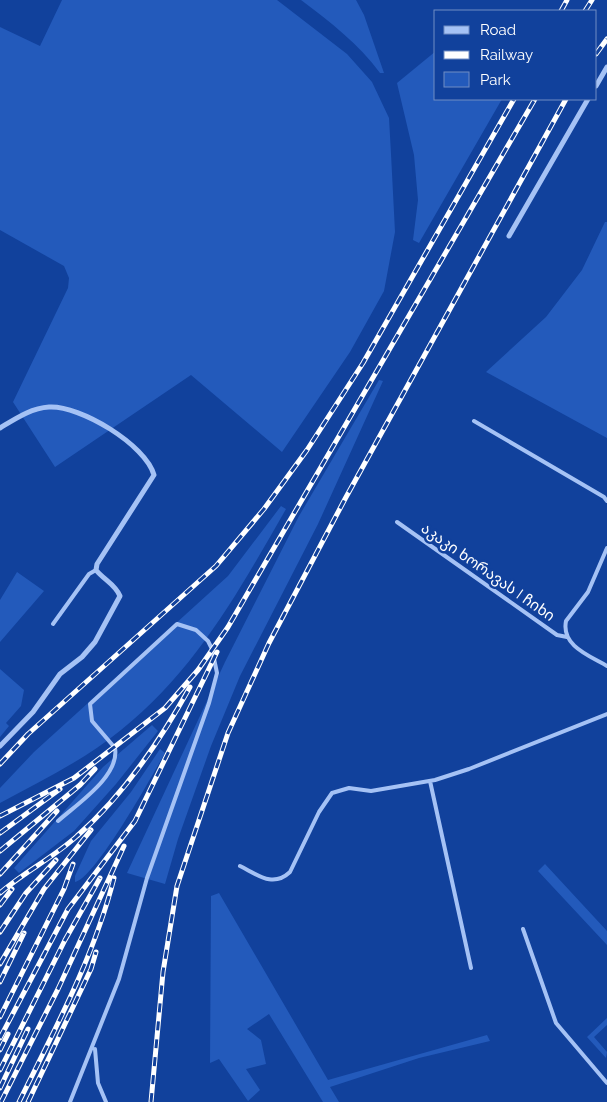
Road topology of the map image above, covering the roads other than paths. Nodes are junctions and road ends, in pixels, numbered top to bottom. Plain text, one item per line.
1 (607, 67) edge
2 (597, 84) edge
3 (587, 100) edge
4 (509, 236) dead end
5 (474, 421) dead end
6 (0, 428) edge
7 (607, 501) edge
8 (397, 522) dead end
9 (607, 548) edge
10 (96, 570) junction
11 (54, 624) dead end
12 (567, 637) junction
13 (607, 666) edge
14 (607, 714) edge
15 (0, 746) edge
16 (430, 781) junction
17 (58, 821) dead end
18 (240, 866) dead end
19 (523, 929) dead end
20 (470, 968) dead end
21 (95, 1044) junction
22 (607, 1083) edge
23 (70, 1102) edge
24 (106, 1102) edge

1 - 2 street
3 - 4 street
5 - 7 lane
6 - 10 street
8 - 12 lane, აკაკი ხორავას I ჩიხი
9 - 12 lane
10 - 11 lane
10 - 15 street
12 - 13 lane, აკაკი ხორავას I ჩიხი
14 - 16 lane
16 - 18 lane
16 - 20 lane
17 - 21 lane
19 - 22 lane
21 - 23 lane
21 - 24 lane

